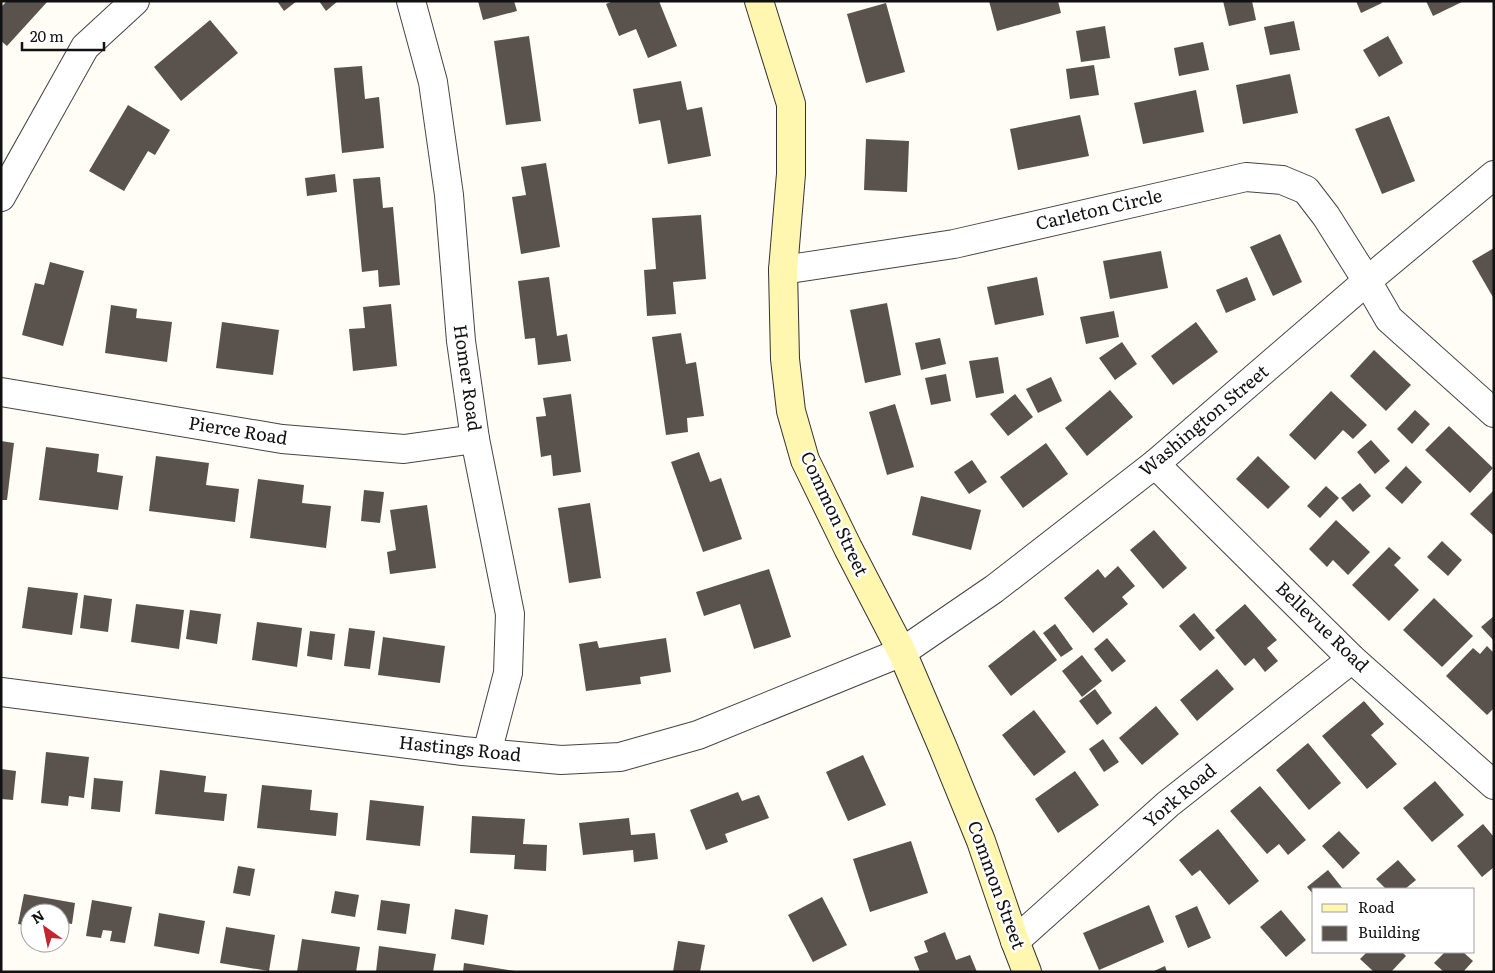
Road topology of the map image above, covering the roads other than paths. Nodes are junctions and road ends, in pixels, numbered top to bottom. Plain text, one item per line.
1 (135, 1) edge
2 (410, 1) edge
3 (759, 1) edge
4 (1494, 175) edge
5 (1, 196) edge
6 (783, 270) junction
7 (1367, 281) junction
8 (1, 392) edge
9 (1494, 412) edge
10 (475, 439) junction
11 (1155, 464) junction
12 (902, 652) junction
13 (1352, 659) junction
14 (1, 692) edge
15 (487, 753) junction
16 (1494, 784) edge
17 (1015, 941) junction
18 (1027, 972) edge

1 - 5 street
2 - 10 street, Homer Road
3 - 6 main road, Common Street
4 - 7 street, Washington Street
6 - 7 street, Carleton Circle
6 - 12 main road, Common Street
7 - 9 street, Carleton Circle
7 - 11 street, Washington Street
8 - 10 street, Pierce Road
10 - 15 street, Homer Road
11 - 12 street, Washington Street
11 - 13 street, Bellevue Road
12 - 15 street, Hastings Road
12 - 17 main road, Common Street
13 - 16 street, Bellevue Road
13 - 17 street, York Road
14 - 15 street, Hastings Road
17 - 18 main road, Common Street

